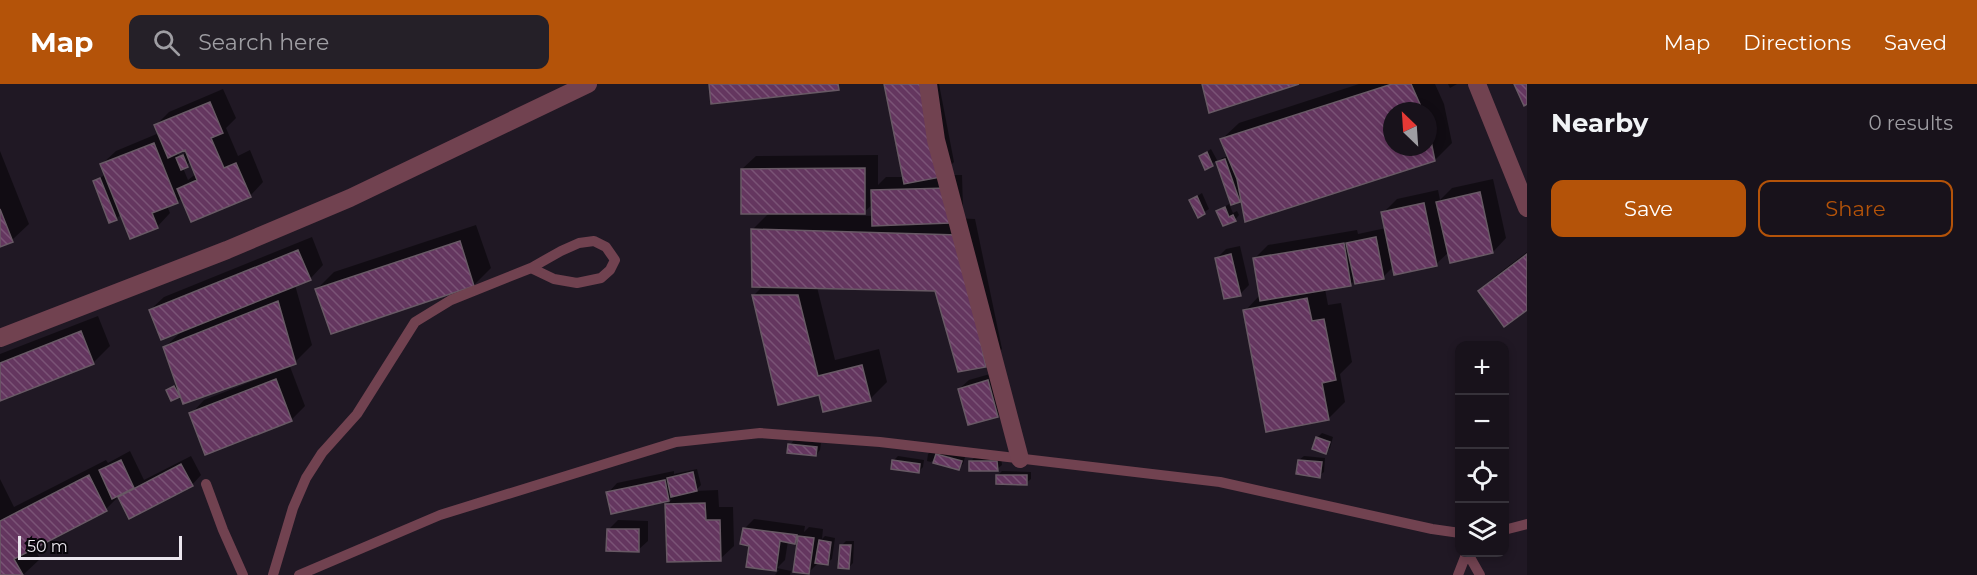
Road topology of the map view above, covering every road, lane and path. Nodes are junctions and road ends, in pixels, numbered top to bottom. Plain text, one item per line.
1 (588, 84) edge
2 (928, 84) edge
3 (1477, 84) edge
4 (1527, 208) edge
5 (531, 268) junction
6 (0, 338) edge
7 (1020, 459) junction
8 (206, 484) dead end
9 (1527, 524) edge
10 (1509, 529) edge
11 (1455, 534) edge
12 (1465, 557) edge
13 (1470, 557) edge
14 (243, 575) edge
15 (273, 575) edge
16 (299, 575) edge
17 (1458, 575) edge
18 (1480, 575) edge

1 - 6 street
2 - 7 street
3 - 4 street
5 - 5 lane
5 - 15 lane
7 - 11 lane
7 - 16 lane
8 - 14 lane
9 - 10 lane
12 - 17 lane
13 - 18 lane

